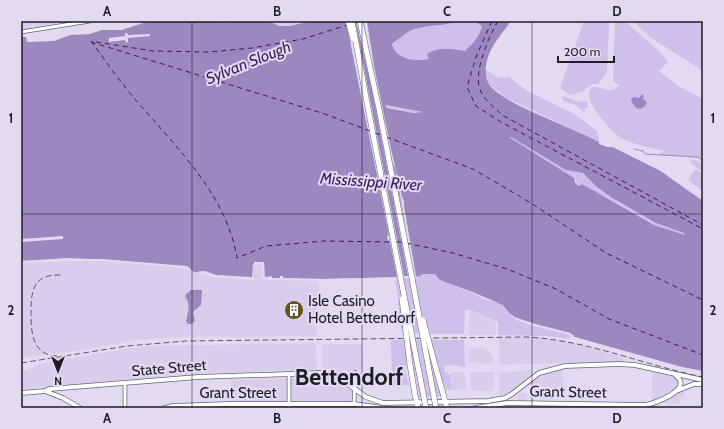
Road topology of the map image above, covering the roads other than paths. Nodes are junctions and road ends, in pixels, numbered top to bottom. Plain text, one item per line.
1 (90, 21) edge
2 (348, 21) edge
3 (352, 21) edge
4 (360, 21) edge
5 (363, 21) edge
6 (21, 32) edge
7 (366, 47) junction
8 (360, 67) junction
9 (412, 278) junction
10 (401, 280) junction
11 (355, 372) dead end
12 (288, 374) junction
13 (674, 374) junction
14 (703, 380) edge
15 (125, 383) junction
16 (703, 384) edge
17 (64, 388) junction
18 (355, 389) junction
19 (45, 391) junction
20 (676, 391) junction
21 (21, 393) edge
22 (62, 398) junction
23 (354, 404) junction
24 (417, 405) edge
25 (446, 405) edge
26 (288, 406) edge
27 (80, 408) edge
28 (125, 408) edge
29 (165, 408) edge
30 (383, 408) edge
31 (426, 408) edge
32 (436, 408) edge
33 (475, 408) edge

1 - 6 street
2 - 8 highway
3 - 8 highway
4 - 7 highway
5 - 7 highway
7 - 9 highway
8 - 10 highway
9 - 25 highway, bridge
9 - 32 highway, bridge
10 - 24 highway, bridge
10 - 31 highway, bridge
11 - 18 street
12 - 15 main road, State Street
12 - 18 main road, State Street
12 - 26 street
13 - 14 main road
13 - 20 main road
13 - 25 main road
15 - 17 main road, State Street
15 - 28 street
16 - 20 main road, Grant Street
17 - 19 main road, State Street
17 - 22 main road
18 - 23 street
18 - 24 main road, State Street
19 - 21 main road, State Street
19 - 22 main road
20 - 33 main road, Grant Street
22 - 27 main road
23 - 26 main road, Grant Street
23 - 30 main road, Grant Street
24 - 25 main road
26 - 29 main road, Grant Street

